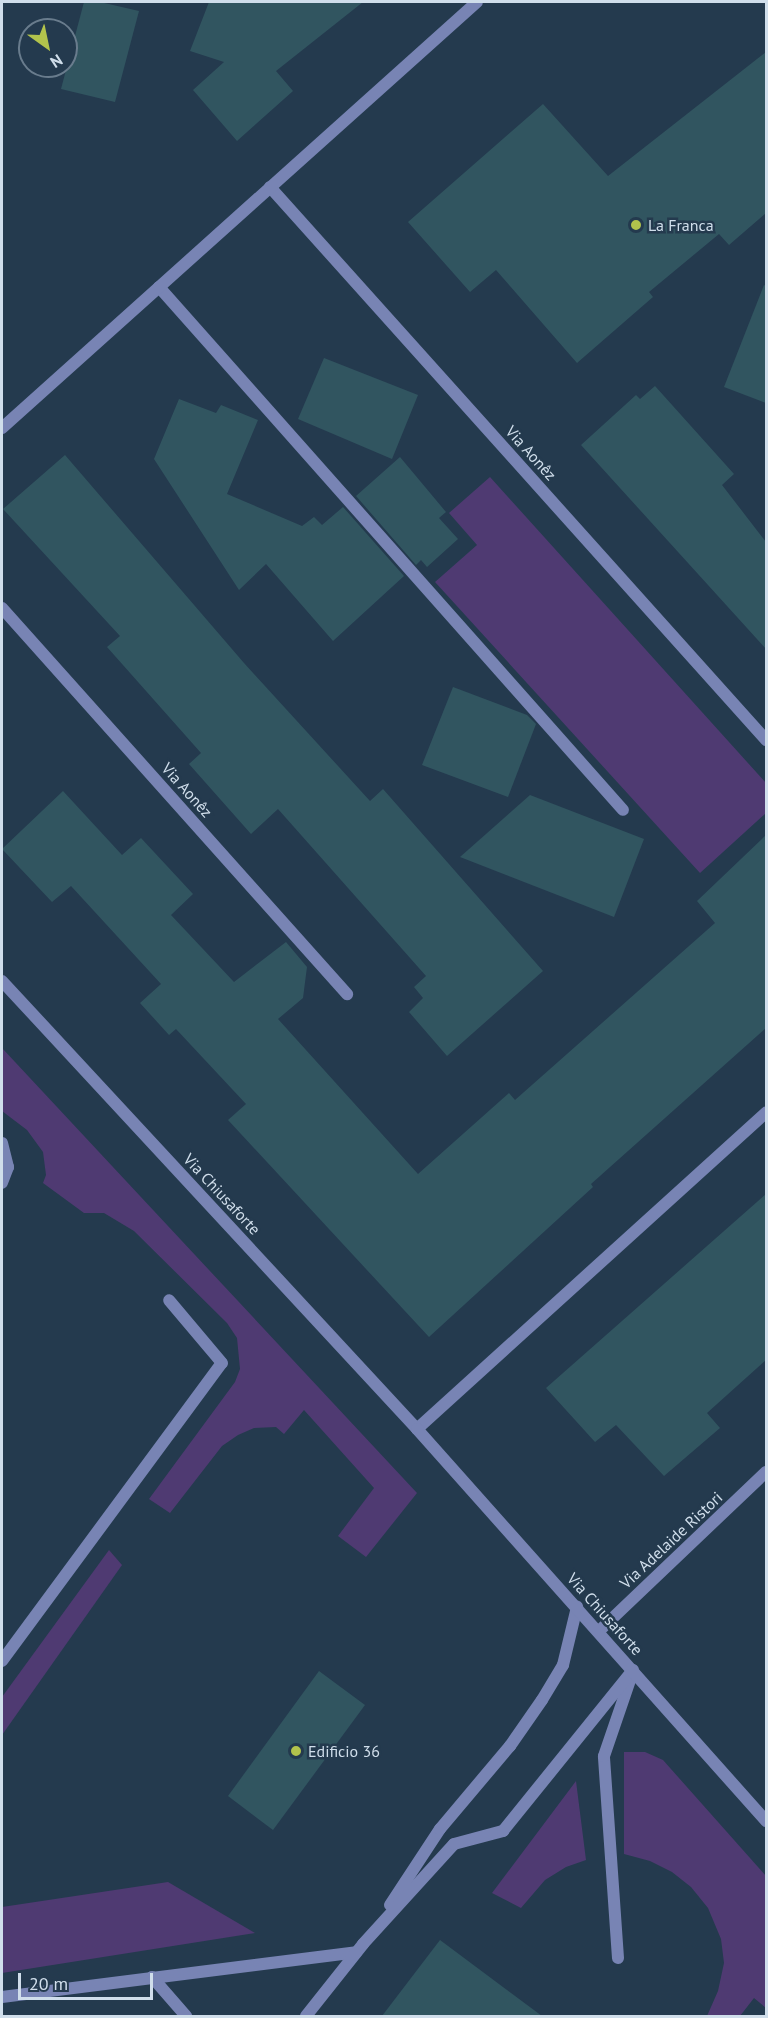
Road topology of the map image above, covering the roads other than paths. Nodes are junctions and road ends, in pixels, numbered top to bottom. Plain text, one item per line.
1 (477, 2) edge
2 (270, 187) junction
3 (159, 287) junction
4 (2, 428) edge
5 (2, 608) edge
6 (766, 740) edge
7 (623, 810) dead end
8 (2, 981) edge
9 (347, 994) dead end
10 (766, 1112) edge
11 (2, 1143) edge
12 (2, 1183) edge
13 (169, 1300) dead end
14 (417, 1429) junction
15 (766, 1473) edge
16 (577, 1607) junction
17 (599, 1631) junction
18 (2, 1661) edge
19 (633, 1670) junction
20 (766, 1821) edge
21 (370, 1935) junction
22 (356, 1952) junction
23 (618, 1958) dead end
24 (152, 1977) junction
25 (2, 1998) edge
26 (186, 2016) edge
27 (306, 2016) edge

1 - 2 street
2 - 3 street
2 - 6 street, Via Aonêz
3 - 4 street
3 - 7 street
5 - 9 street, Via Aonêz
8 - 14 street, Via Chiusaforte
10 - 14 street
11 - 12 street
13 - 18 street
14 - 16 street, Via Chiusaforte
15 - 17 street, Via Adelaide Ristori
16 - 17 street, Via Chiusaforte
16 - 21 street
17 - 19 street, Via Chiusaforte
19 - 20 street, Via Chiusaforte
19 - 21 street
19 - 23 street
21 - 22 street
22 - 24 street
22 - 27 street
24 - 25 street
24 - 26 street

